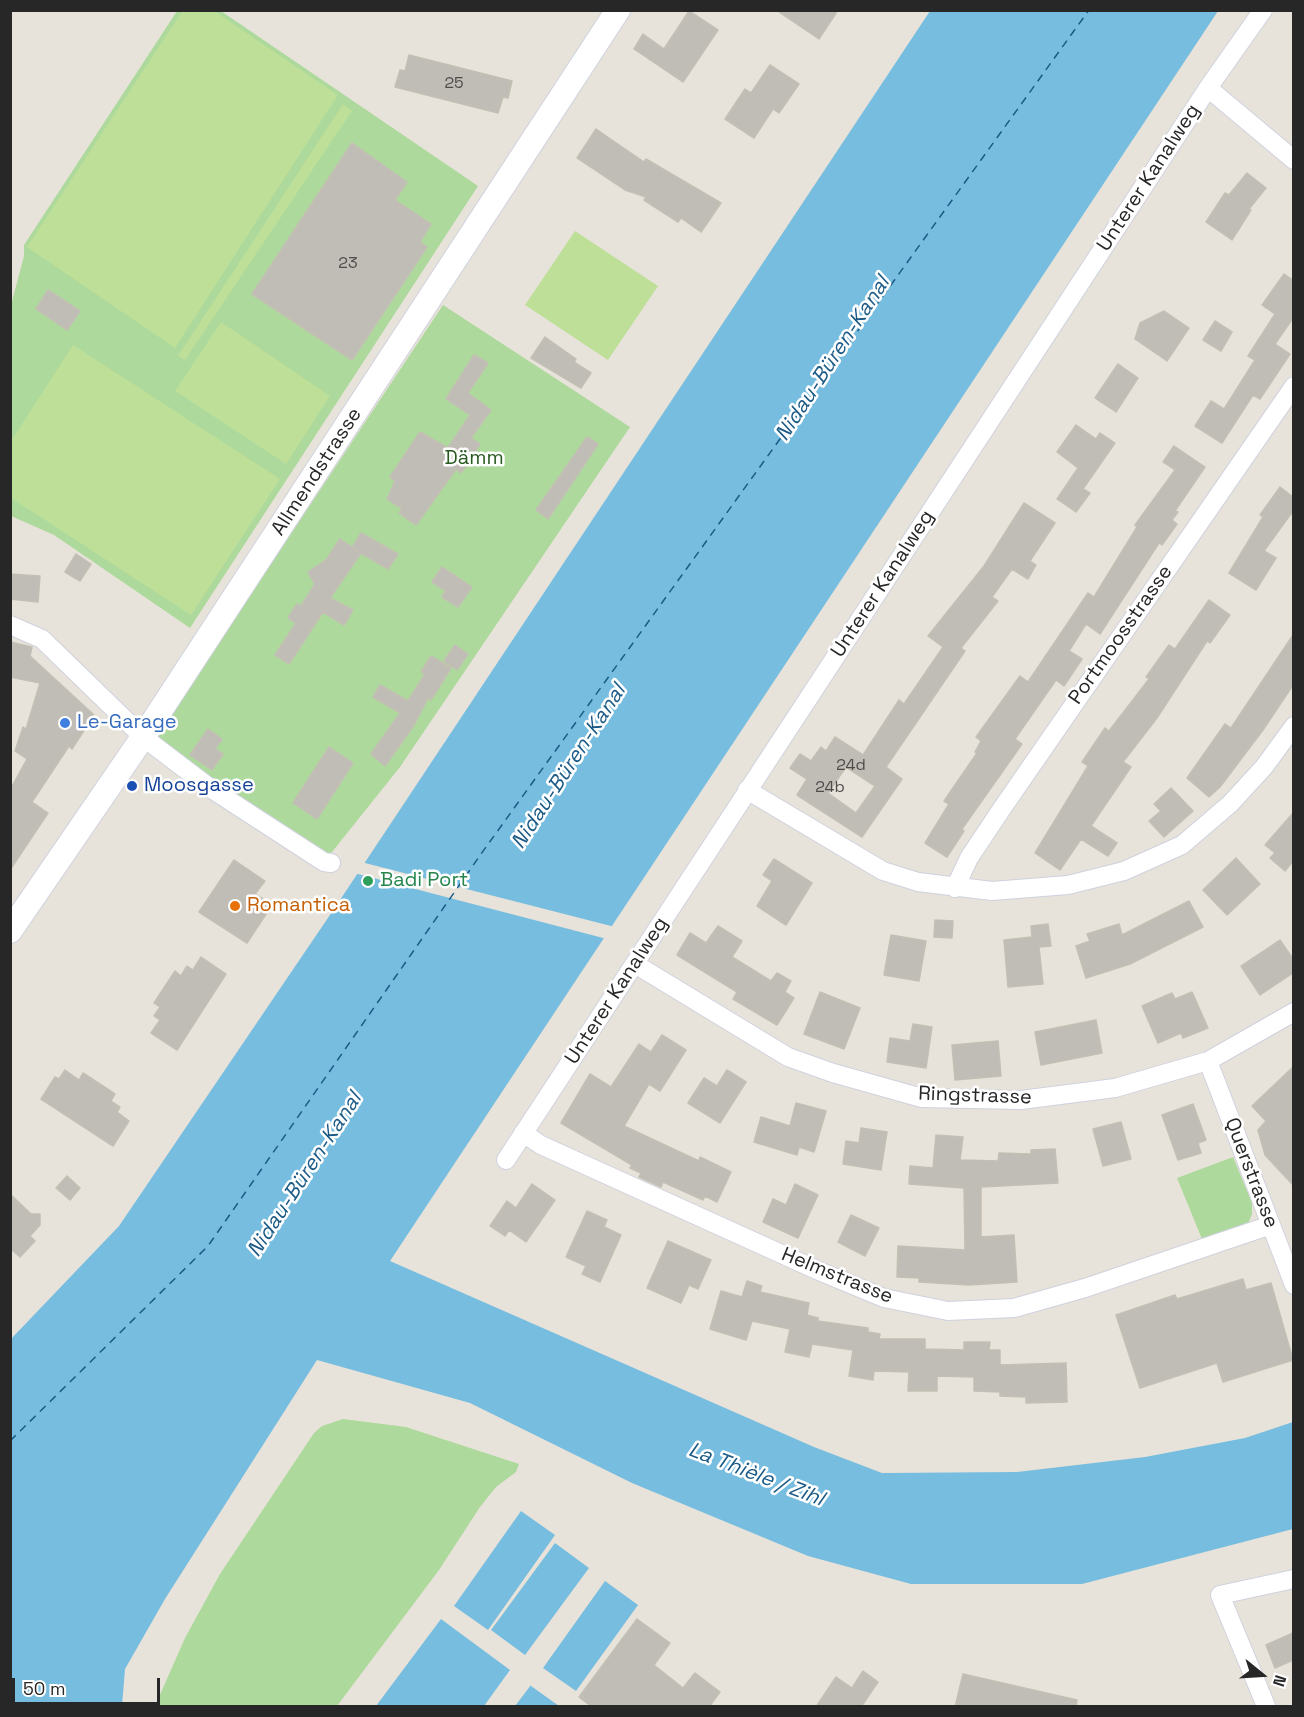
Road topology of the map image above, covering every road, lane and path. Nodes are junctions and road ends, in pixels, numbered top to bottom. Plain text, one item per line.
1 (618, 10) edge
2 (1263, 10) edge
3 (1209, 88) junction
4 (1293, 160) edge
5 (1293, 386) edge
6 (10, 625) edge
7 (1293, 726) edge
8 (143, 737) junction
9 (747, 790) junction
10 (331, 863) dead end
11 (955, 888) junction
12 (10, 931) edge
13 (635, 964) junction
14 (1293, 1012) edge
15 (1208, 1061) junction
16 (523, 1133) junction
17 (506, 1160) dead end
18 (1271, 1225) junction
19 (1293, 1285) edge
20 (1293, 1579) edge
21 (1266, 1707) edge

1 - 8 main road, Allmendstrasse
2 - 3 street, Unterer Kanalweg
3 - 4 street
3 - 9 street, Unterer Kanalweg
5 - 11 street, Portmoosstrasse
6 - 8 street
7 - 11 street
8 - 10 street
8 - 12 main road, Allmendstrasse
9 - 11 street
9 - 13 street, Unterer Kanalweg
13 - 15 street, Ringstrasse
13 - 16 street, Unterer Kanalweg
14 - 15 street, Ringstrasse
15 - 18 street, Querstrasse
16 - 17 street, Unterer Kanalweg
16 - 18 street, Helmstrasse
18 - 19 street, Querstrasse
20 - 21 street

